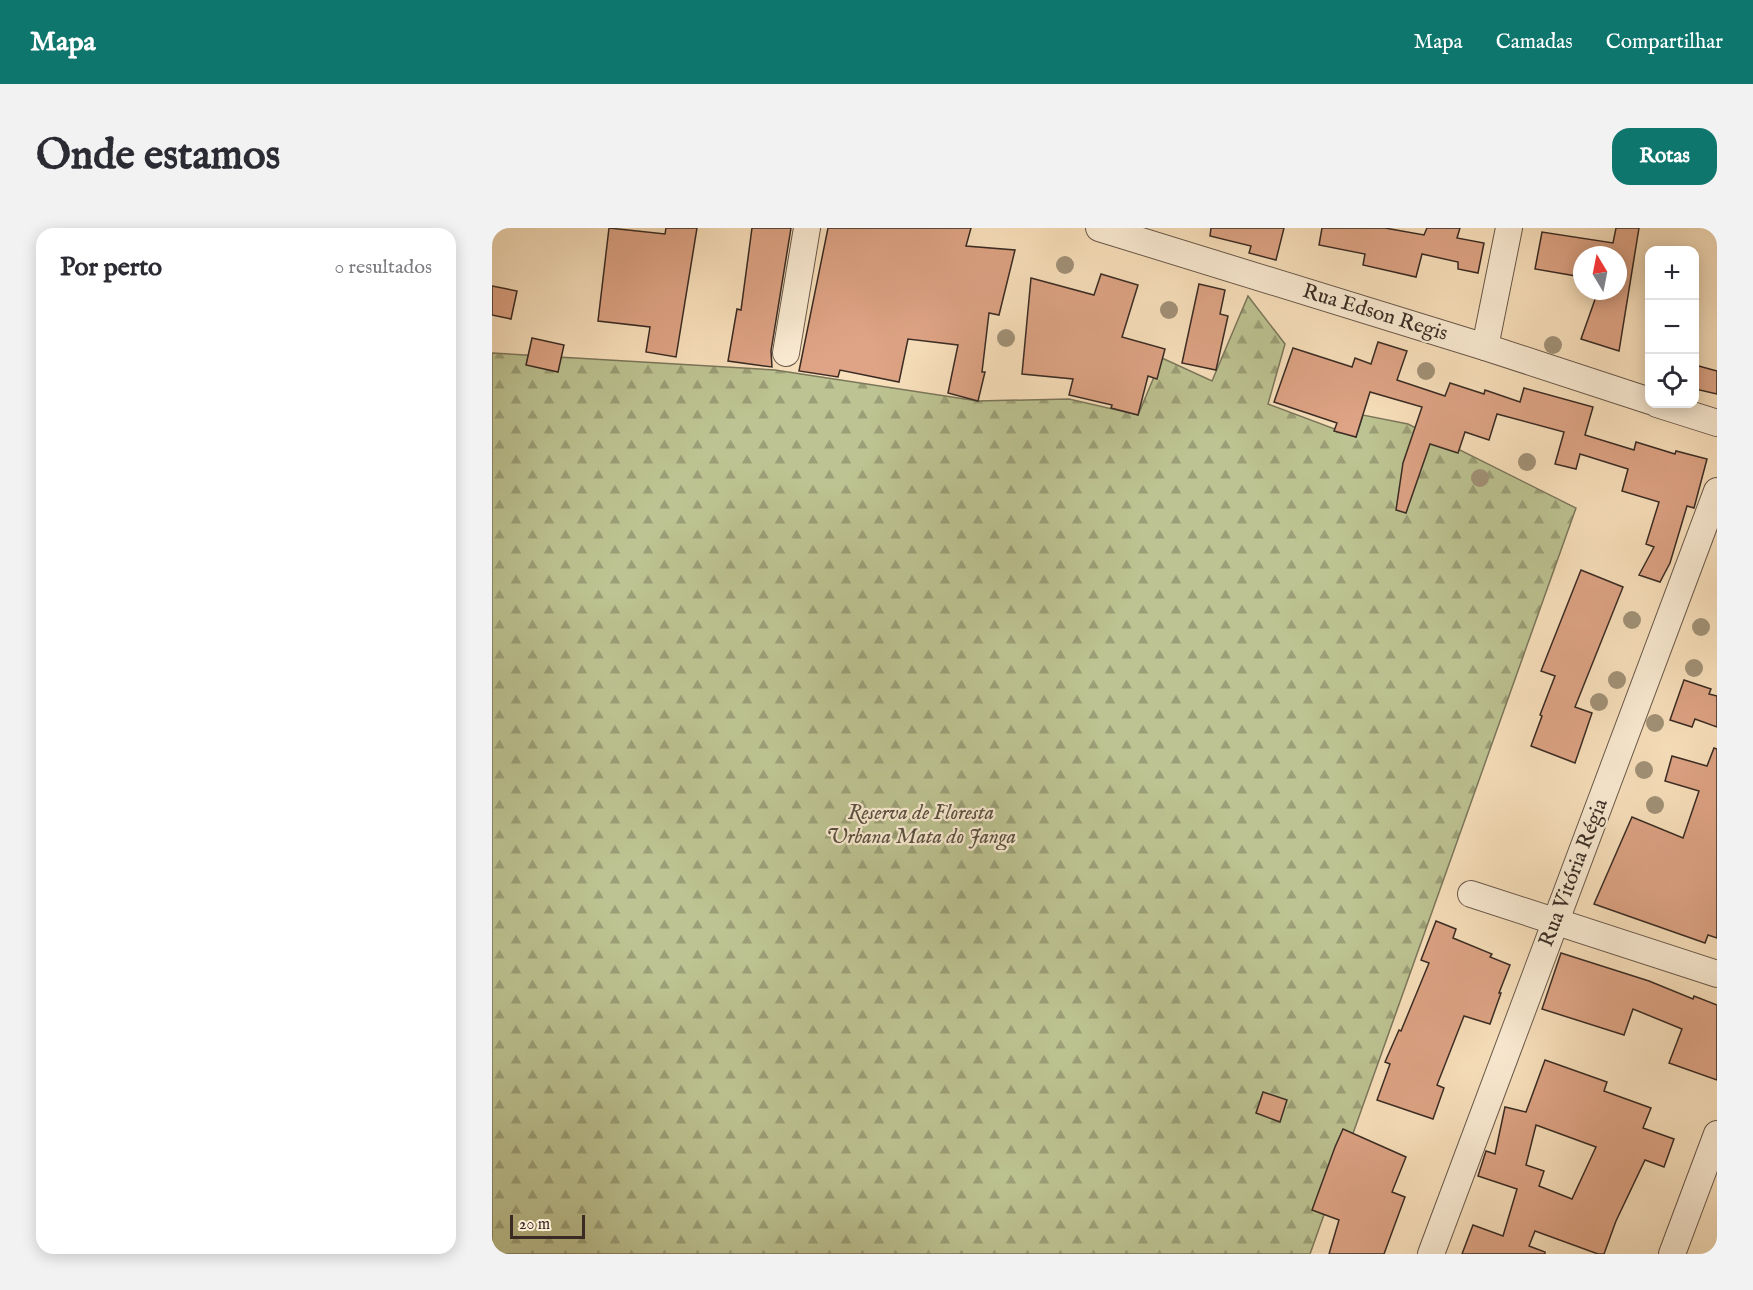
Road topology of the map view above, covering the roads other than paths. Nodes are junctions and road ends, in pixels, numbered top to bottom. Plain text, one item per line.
1 (807, 228) edge
2 (1099, 228) edge
3 (1509, 228) edge
4 (1485, 347) junction
5 (786, 354) dead end
6 (1645, 399) edge
7 (1670, 408) edge
8 (1717, 423) edge
9 (1717, 491) edge
10 (1471, 894) dead end
11 (1556, 923) junction
12 (1717, 974) edge
13 (1717, 1134) edge
14 (1431, 1254) edge
15 (1672, 1254) edge

1 - 5 street
2 - 4 street, Rua Edson Regis
3 - 4 street
4 - 6 street, Rua Edson Regis
7 - 8 street
9 - 11 street, Rua Vitória Régia
10 - 11 street
11 - 12 street
11 - 14 street, Rua Vitória Régia
13 - 15 street

